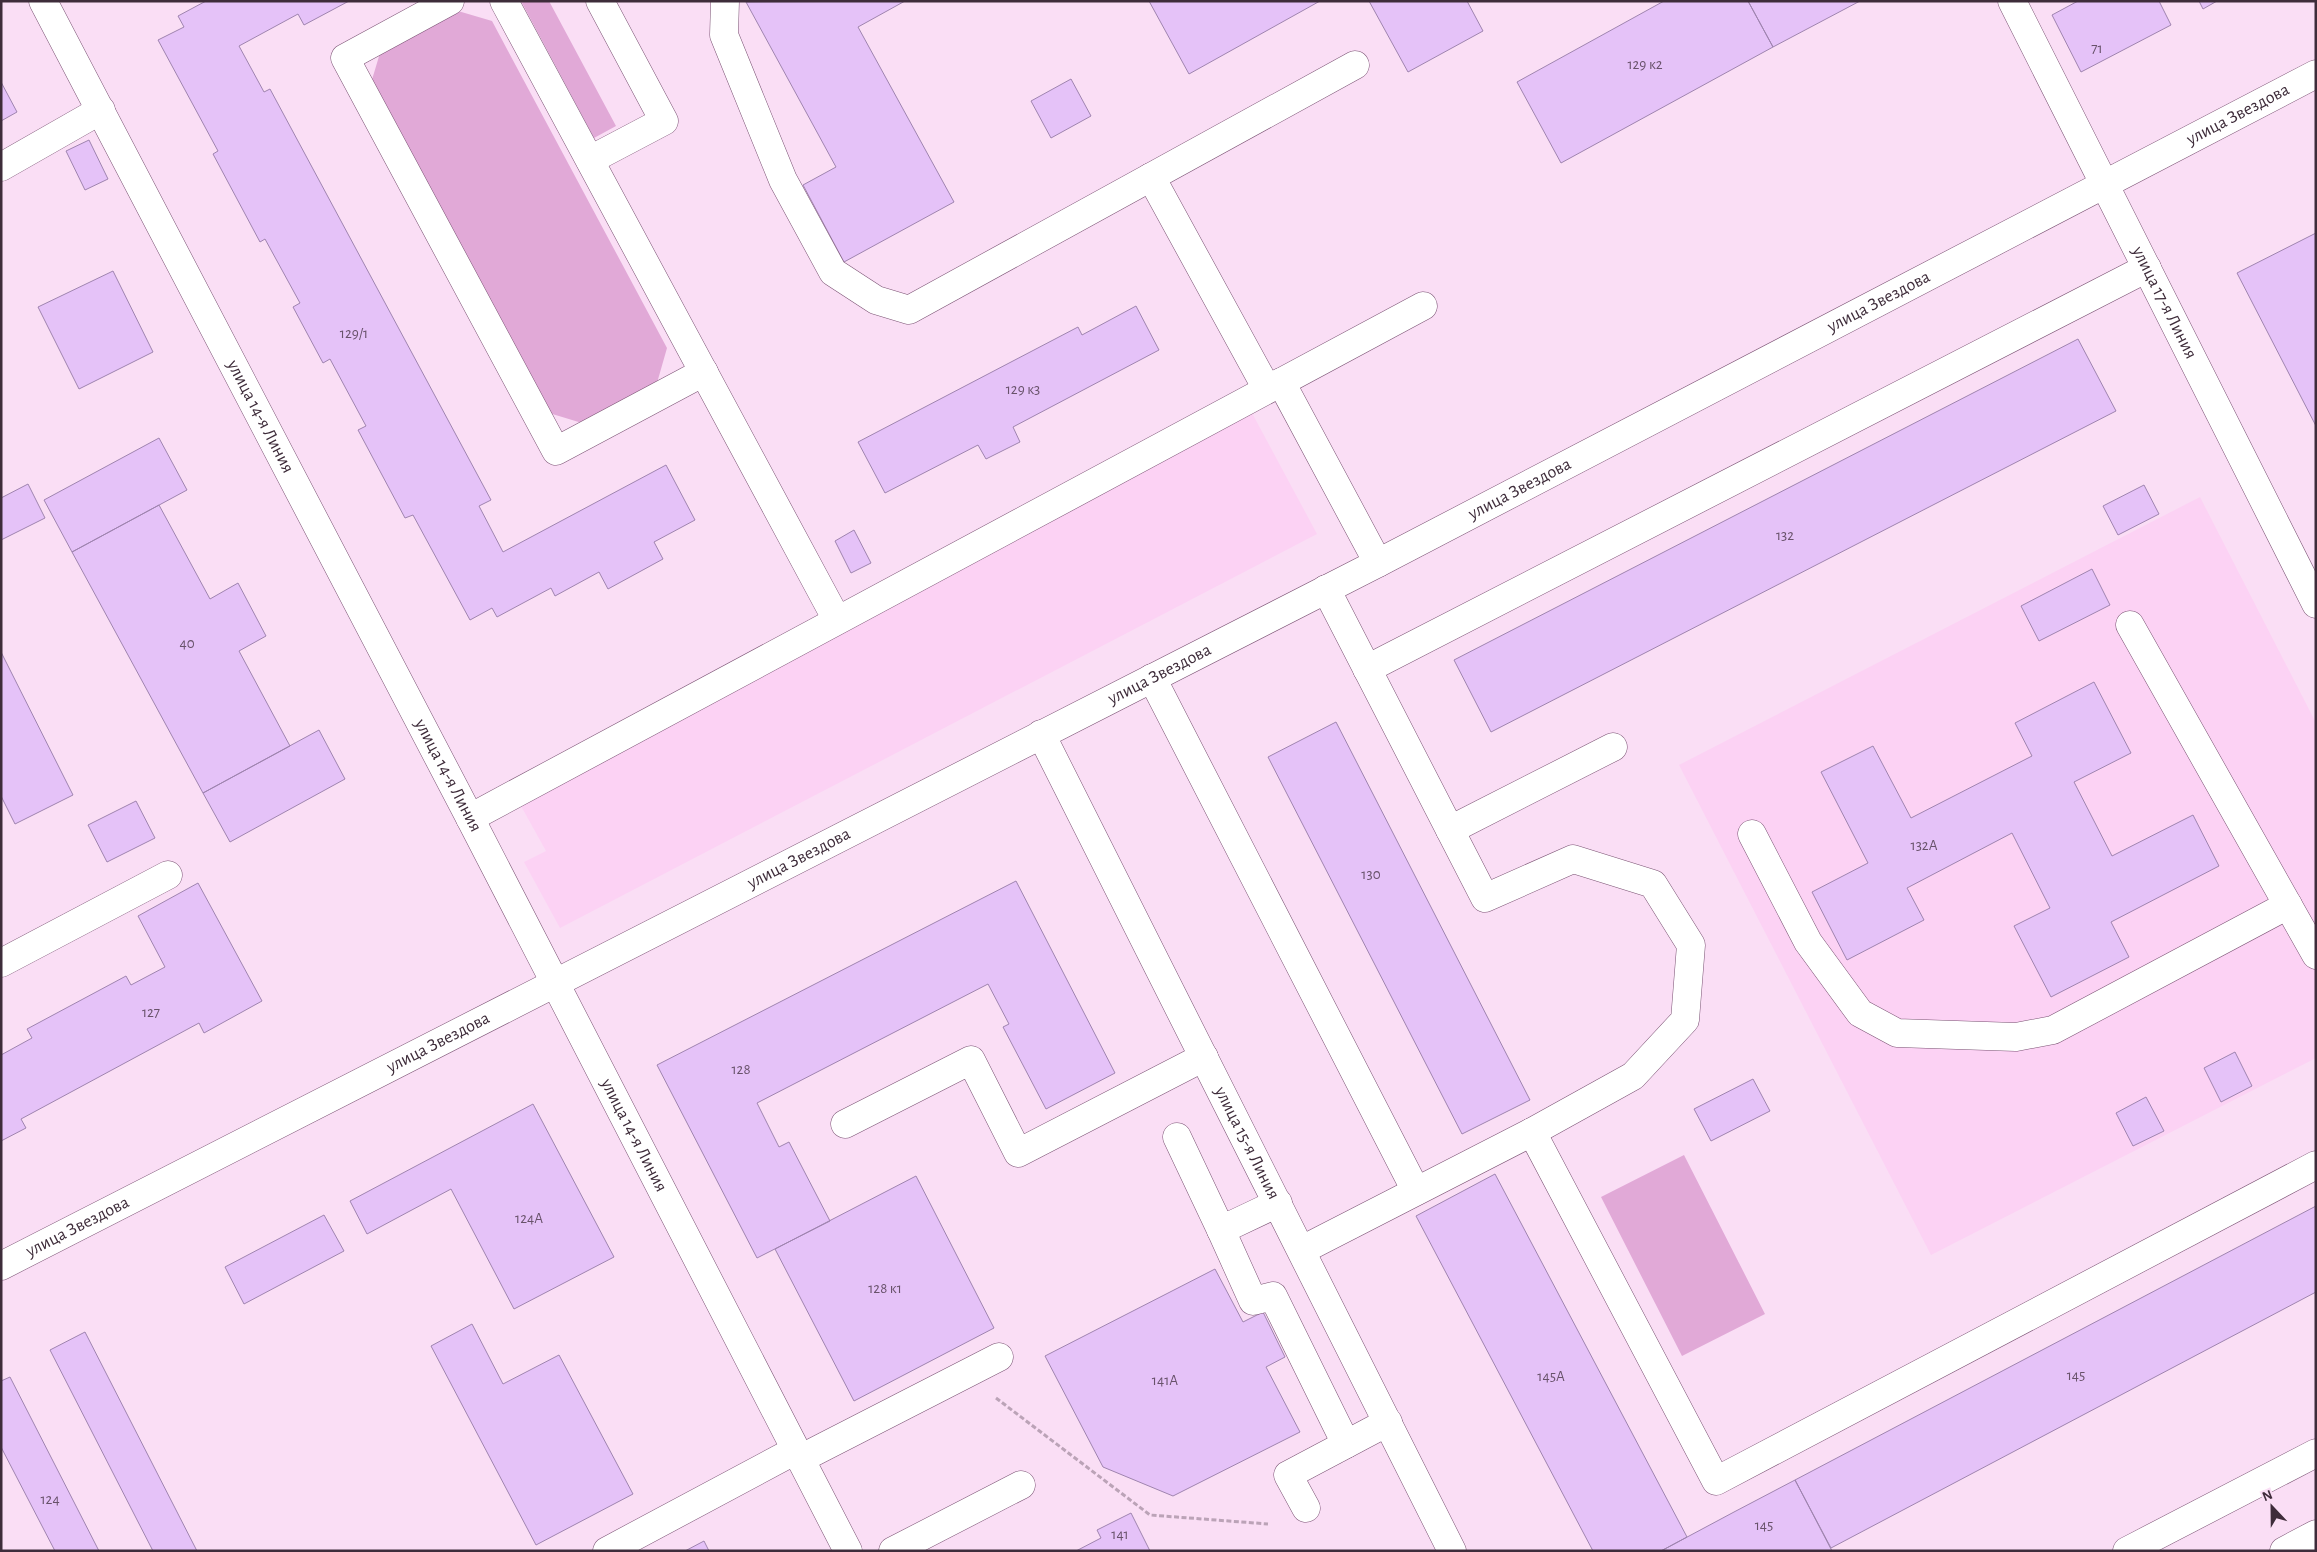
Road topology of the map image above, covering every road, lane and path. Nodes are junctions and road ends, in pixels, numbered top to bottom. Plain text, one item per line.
1 (43, 1) edge
2 (450, 1) edge
3 (504, 1) edge
4 (600, 1) edge
5 (724, 1) edge
6 (2012, 1) edge
7 (1355, 65) dead end
8 (2316, 74) edge
9 (101, 110) junction
10 (590, 160) junction
11 (1, 167) edge
12 (1151, 177) junction
13 (2105, 185) junction
14 (2146, 268) junction
15 (1423, 306) dead end
16 (704, 372) junction
17 (1274, 385) junction
18 (1378, 563) junction
19 (1326, 589) junction
20 (2316, 604) edge
21 (837, 620) junction
22 (2130, 625) dead end
23 (1367, 669) junction
24 (1152, 678) junction
25 (1041, 734) junction
26 (1613, 747) dead end
27 (470, 818) junction
28 (1450, 830) junction
29 (1752, 834) dead end
30 (168, 875) dead end
31 (2288, 905) junction
32 (2316, 955) edge
33 (1, 963) edge
34 (554, 982) junction
35 (1204, 1057) junction
36 (845, 1124) dead end
37 (1532, 1132) junction
38 (1177, 1137) dead end
39 (2316, 1165) edge
40 (1416, 1191) junction
41 (1278, 1203) junction
42 (1221, 1230) junction
43 (1302, 1250) junction
44 (1, 1266) edge
45 (999, 1358) dead end
46 (965, 1376) junction
47 (1388, 1422) junction
48 (1346, 1444) junction
49 (2316, 1453) edge
50 (798, 1455) junction
51 (1021, 1485) dead end
52 (1306, 1508) dead end
53 (1268, 1524) dead end
54 (2316, 1534) edge
55 (607, 1551) edge
56 (848, 1551) edge
57 (893, 1551) edge
58 (1452, 1551) edge
59 (2127, 1551) edge
60 (2284, 1551) edge

1 - 9 street, улица 14-я Линия
2 - 16 street
3 - 10 street
4 - 10 street
5 - 12 street
6 - 13 street, улица 17-я Линия
7 - 12 street
8 - 13 street, улица Звездова
9 - 11 street
9 - 27 street, улица 14-я Линия
10 - 16 street
12 - 17 street
13 - 14 street, улица 17-я Линия
13 - 18 street, улица Звездова
14 - 20 street, улица 17-я Линия
14 - 23 street
15 - 17 street
16 - 21 street
17 - 18 street
17 - 21 street
18 - 19 street, улица Звездова
19 - 23 street
19 - 24 street, улица Звездова
21 - 27 street
22 - 31 street
23 - 28 street
24 - 25 street, улица Звездова
24 - 40 street
25 - 34 street, улица Звездова
25 - 35 street, улица 15-я Линия
26 - 28 street
27 - 34 street, улица 14-я Линия
28 - 37 street
29 - 31 street
30 - 33 street
31 - 32 street
34 - 44 street, улица Звездова
34 - 50 street, улица 14-я Линия
35 - 36 street
35 - 41 street, улица 15-я Линия
37 - 39 street
37 - 40 street
38 - 42 street
40 - 43 street
41 - 42 street
41 - 43 street, улица 15-я Линия
42 - 48 street
43 - 47 street, улица 15-я Линия
45 - 46 street
46 - 50 street
46 - 53 path
47 - 48 street
47 - 58 street, улица 15-я Линия
48 - 52 street
49 - 59 street
50 - 55 street
50 - 56 street, улица 14-я Линия
51 - 57 street
54 - 60 street

